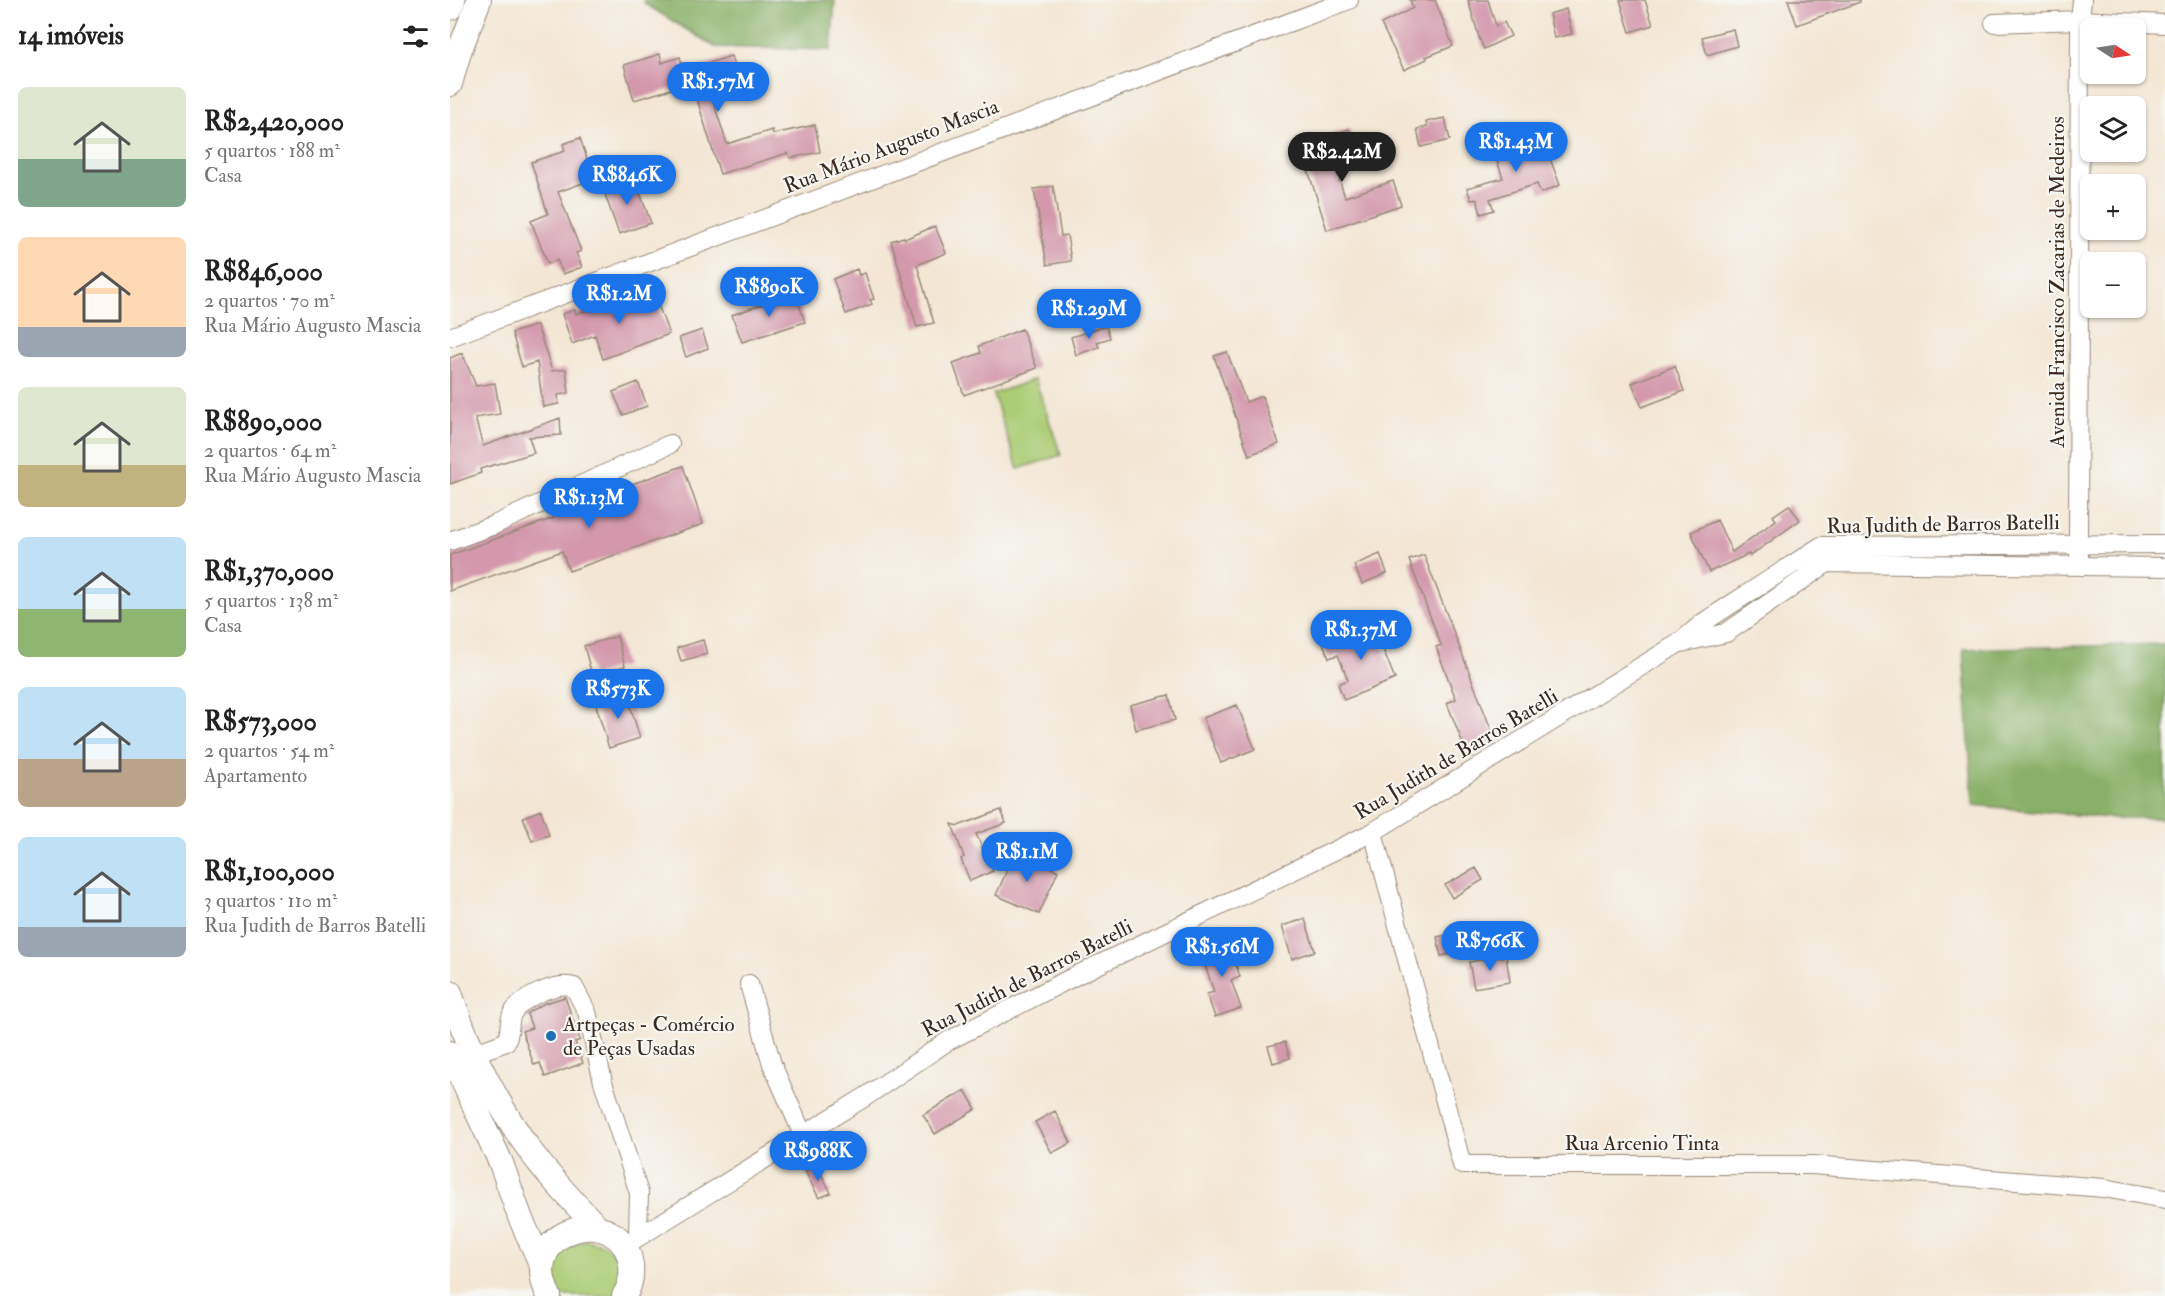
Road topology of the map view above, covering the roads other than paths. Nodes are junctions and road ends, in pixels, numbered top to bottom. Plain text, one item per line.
1 (453, 0) edge
2 (479, 0) edge
3 (1349, 0) edge
4 (2082, 0) edge
5 (450, 8) edge
6 (2080, 18) edge
7 (2080, 20) joint
8 (1994, 23) dead end
9 (2146, 23) edge
10 (2165, 24) edge
11 (450, 84) edge
12 (450, 337) edge
13 (670, 444) dead end
14 (450, 541) edge
15 (2078, 544) junction
16 (2165, 544) edge
17 (2080, 565) junction
18 (2165, 567) edge
19 (1679, 643) junction
20 (1373, 832) junction
21 (749, 984) dead end
22 (450, 993) edge
23 (450, 1053) edge
24 (475, 1053) junction
25 (802, 1136) junction
26 (2165, 1199) edge
27 (598, 1228) junction
28 (631, 1241) junction
29 (542, 1266) junction
30 (632, 1273) junction
31 (548, 1296) edge
32 (624, 1296) edge
33 (646, 1296) edge

1 - 5 main road
2 - 11 main road
3 - 12 street, Rua Mário Augusto Mascia
4 - 6 street, Avenida Francisco Zacarias de Medeiros
7 - 8 street
7 - 15 street, Avenida Francisco Zacarias de Medeiros
9 - 10 street
13 - 14 street
15 - 16 street, Rua Judith de Barros Batelli
15 - 17 street, Avenida Francisco Zacarias de Medeiros
15 - 19 street, Rua Judith de Barros Batelli
17 - 18 street, Rua Judith de Barros Batelli
17 - 19 street, Rua Judith de Barros Batelli
19 - 20 street, Rua Judith de Barros Batelli
20 - 25 street, Rua Judith de Barros Batelli
20 - 26 street, Rua Arcenio Tinta
21 - 25 street
22 - 24 main road
23 - 29 main road
24 - 27 main road
24 - 28 street
25 - 28 street, Rua Judith de Barros Batelli
27 - 28 main road
27 - 29 main road
28 - 30 main road
29 - 31 main road
30 - 32 main road
30 - 33 main road

